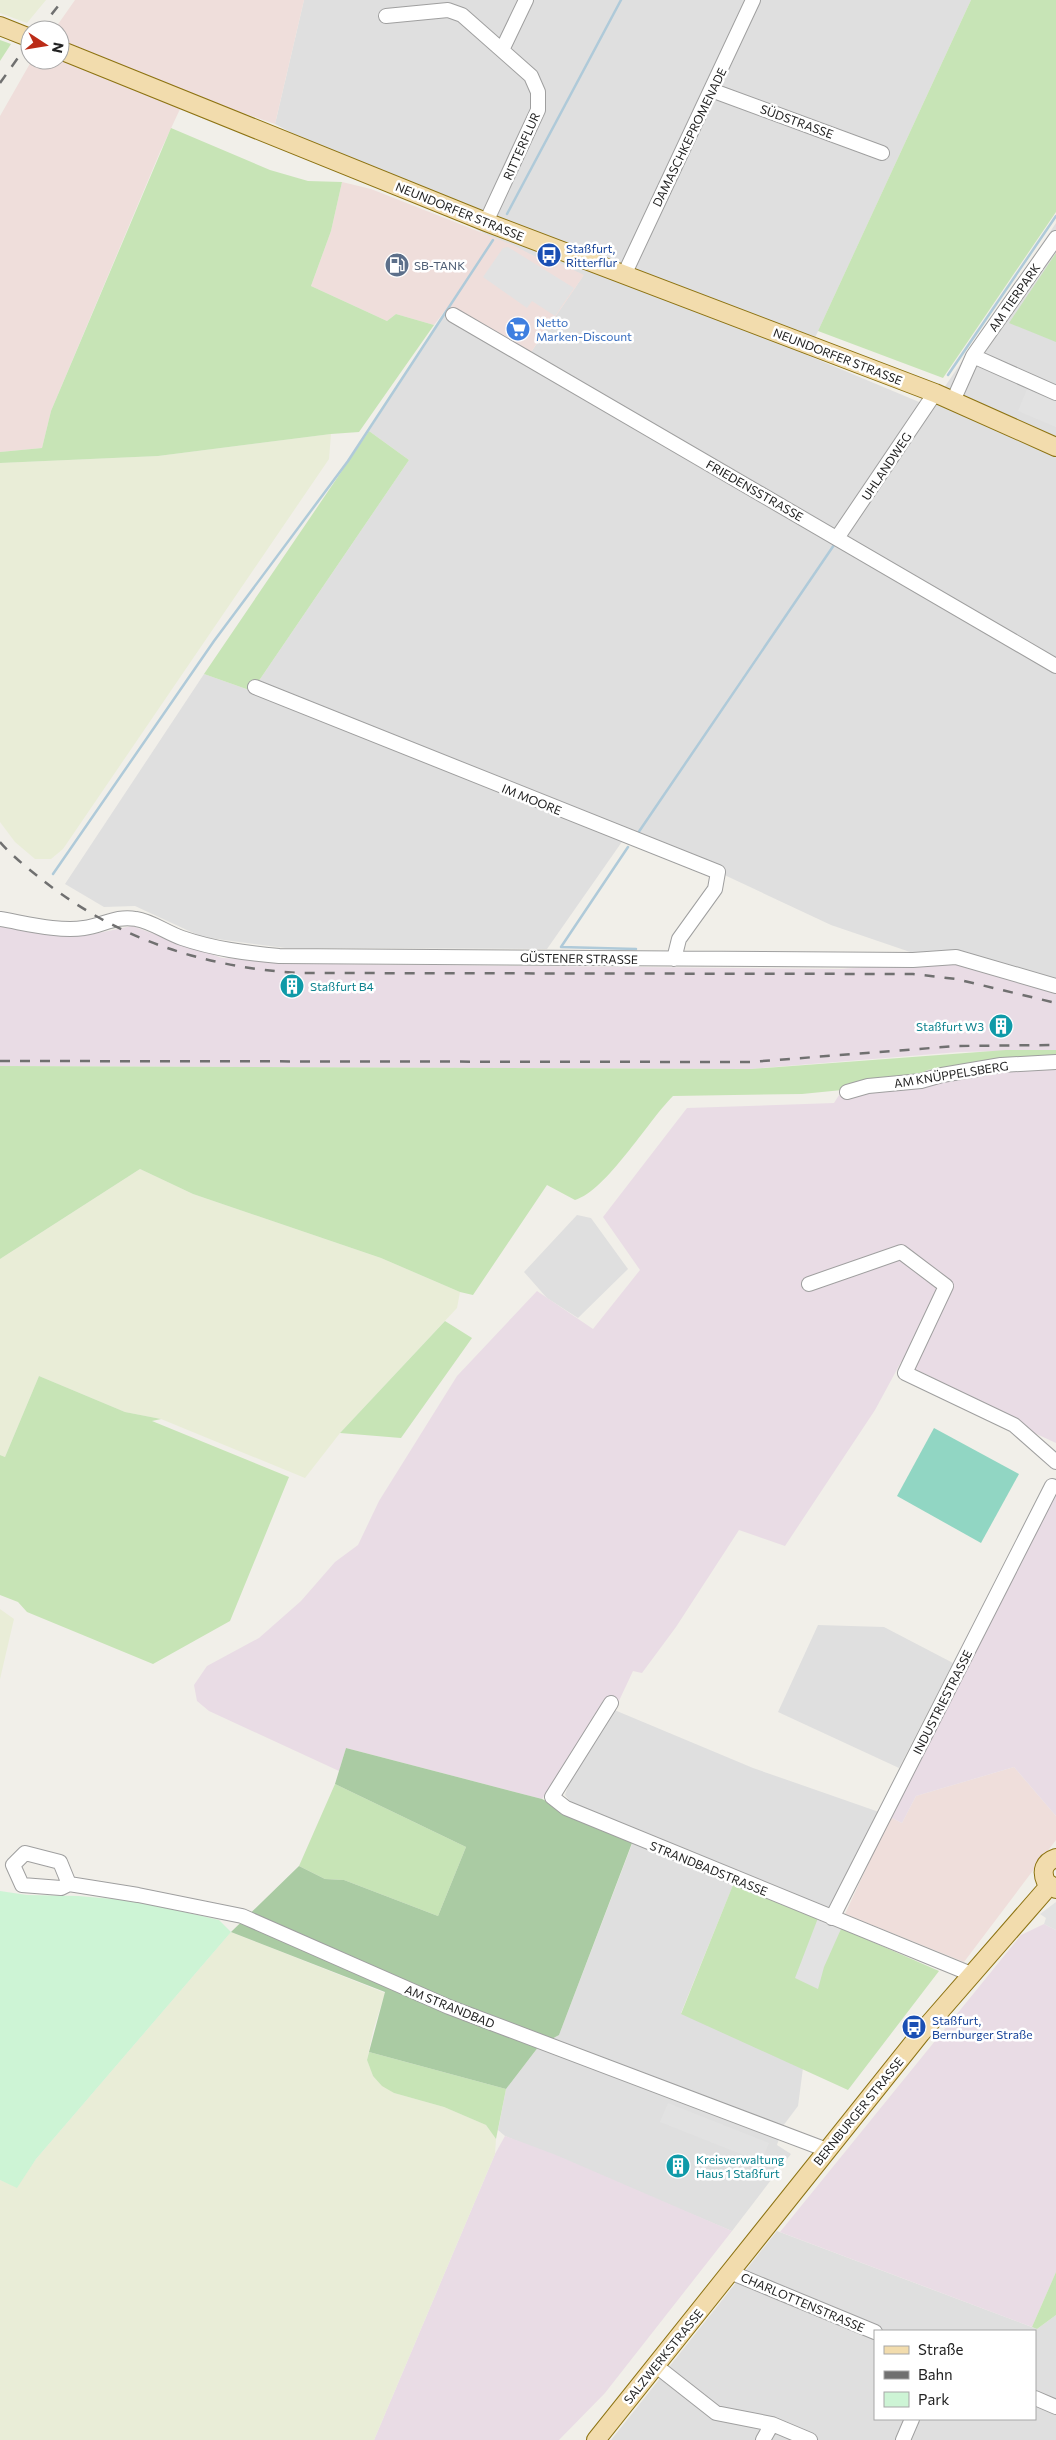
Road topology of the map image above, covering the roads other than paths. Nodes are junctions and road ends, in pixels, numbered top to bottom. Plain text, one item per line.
1 (526, 0) edge
2 (754, 0) edge
3 (386, 16) dead end
4 (0, 26) edge
5 (20, 34) edge
6 (502, 50) junction
7 (70, 54) edge
8 (712, 90) junction
9 (882, 153) dead end
10 (486, 222) junction
11 (1056, 238) edge
12 (624, 275) junction
13 (453, 315) dead end
14 (973, 356) junction
15 (935, 393) junction
16 (1056, 393) edge
17 (953, 401) junction
18 (1056, 447) edge
19 (837, 538) junction
20 (1056, 666) edge
21 (255, 687) dead end
22 (0, 919) edge
23 (674, 959) junction
24 (1056, 986) edge
25 (1056, 1062) edge
26 (848, 1092) dead end
27 (809, 1284) dead end
28 (1056, 1462) edge
29 (1055, 1484) edge
30 (611, 1703) dead end
31 (1056, 1858) edge
32 (69, 1884) dead end
33 (1053, 1888) edge
34 (832, 1918) junction
35 (971, 1974) junction
36 (827, 2150) junction
37 (730, 2272) junction
38 (874, 2332) edge
39 (655, 2365) junction
40 (1036, 2398) edge
41 (1056, 2407) edge
42 (912, 2420) edge
43 (772, 2424) junction
44 (596, 2440) edge
45 (763, 2440) edge
46 (810, 2440) edge
47 (904, 2440) edge

1 - 6 street
2 - 8 street, DAMASCHKEPROMENADE
3 - 6 street, RITTERFLUR
4 - 5 main road
6 - 10 street, RITTERFLUR
7 - 10 main road, NEUNDORFER STRASSE
8 - 9 street, SÜDSTRASSE
8 - 12 street, DAMASCHKEPROMENADE
10 - 12 main road, NEUNDORFER STRASSE
11 - 14 street, AM TIERPARK
12 - 15 main road, NEUNDORFER STRASSE
13 - 19 street, FRIEDENSSTRASSE
14 - 16 street
14 - 17 street, AM TIERPARK
15 - 17 main road, NEUNDORFER STRASSE
15 - 19 street, UHLANDWEG
17 - 18 main road, NEUNDORFER STRASSE
19 - 20 street, FRIEDENSSTRASSE
21 - 23 street, IM MOORE
22 - 23 street, GÜSTENER STRASSE
23 - 24 street, GÜSTENER STRASSE
25 - 26 street, AM KNÜPPELSBERG
27 - 28 street
29 - 34 street, INDUSTRIESTRASSE
30 - 34 street, STRANDBADSTRASSE
31 - 33 main road
32 - 36 street, AM STRANDBAD
33 - 35 main road, BERNBURGER STRASSE
34 - 35 street, STRANDBADSTRASSE
35 - 36 main road, BERNBURGER STRASSE
36 - 37 main road, BERNBURGER STRASSE
37 - 38 street, CHARLOTTENSTRASSE
37 - 39 main road, SALZWERKSTRASSE
39 - 43 street
39 - 44 main road, SALZWERKSTRASSE
40 - 41 street
42 - 47 street
43 - 45 street
43 - 46 street

